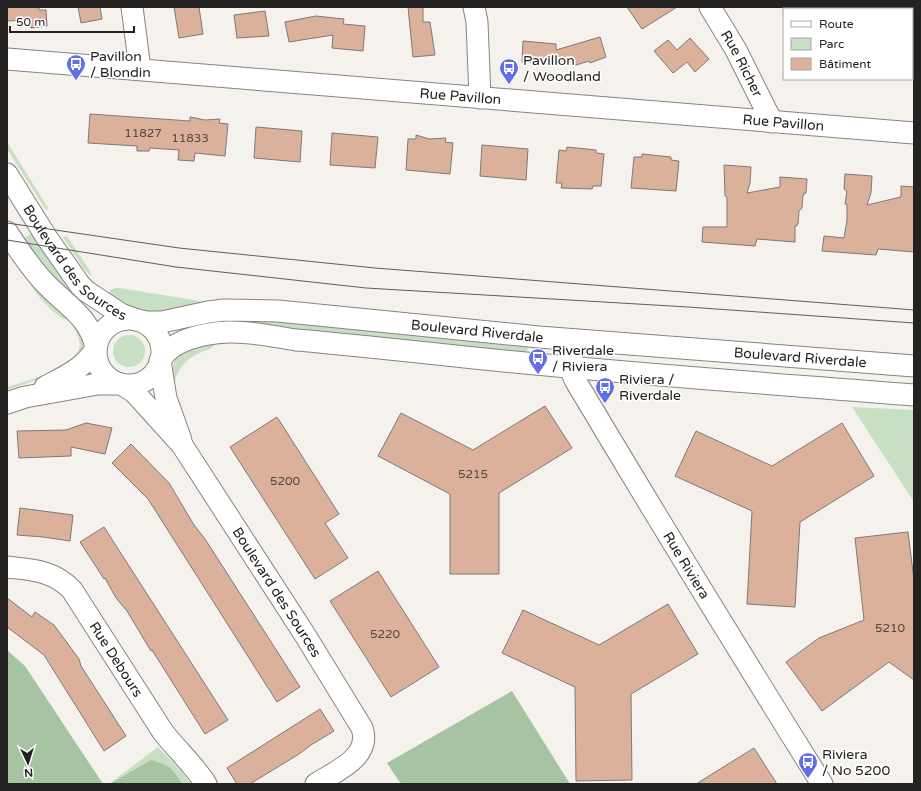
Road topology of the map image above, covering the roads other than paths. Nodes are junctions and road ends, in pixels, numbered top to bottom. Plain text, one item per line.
1 (132, 7) edge
2 (474, 7) edge
3 (710, 7) edge
4 (7, 59) edge
5 (140, 69) junction
6 (480, 98) junction
7 (772, 122) junction
8 (914, 133) edge
9 (7, 174) edge
10 (7, 232) edge
11 (137, 320) junction
12 (572, 340) junction
13 (96, 348) junction
14 (160, 361) junction
15 (914, 366) edge
16 (571, 367) junction
17 (121, 384) junction
18 (914, 395) edge
19 (16, 400) edge
20 (182, 445) junction
21 (7, 567) edge
22 (206, 784) edge
23 (316, 784) edge
24 (822, 784) edge

1 - 5 street
2 - 6 street
3 - 7 street, Rue Richer
4 - 5 street, Rue Pavillon
5 - 6 street, Rue Pavillon
6 - 7 street, Rue Pavillon
7 - 8 street, Rue Pavillon
9 - 11 street, Boulevard des Sources
10 - 13 street
11 - 12 street, Boulevard Riverdale
11 - 13 street
11 - 14 street
12 - 15 street, Boulevard Riverdale
12 - 16 street, Rue Riviera
13 - 17 street
13 - 19 street
14 - 16 street, Boulevard Riverdale
14 - 17 street
14 - 20 street, Boulevard des Sources
16 - 18 street, Boulevard Riverdale
16 - 24 street, Rue Riviera
17 - 19 street
17 - 20 street, Boulevard des Sources
20 - 23 street, Boulevard des Sources
21 - 22 street, Rue Debours

